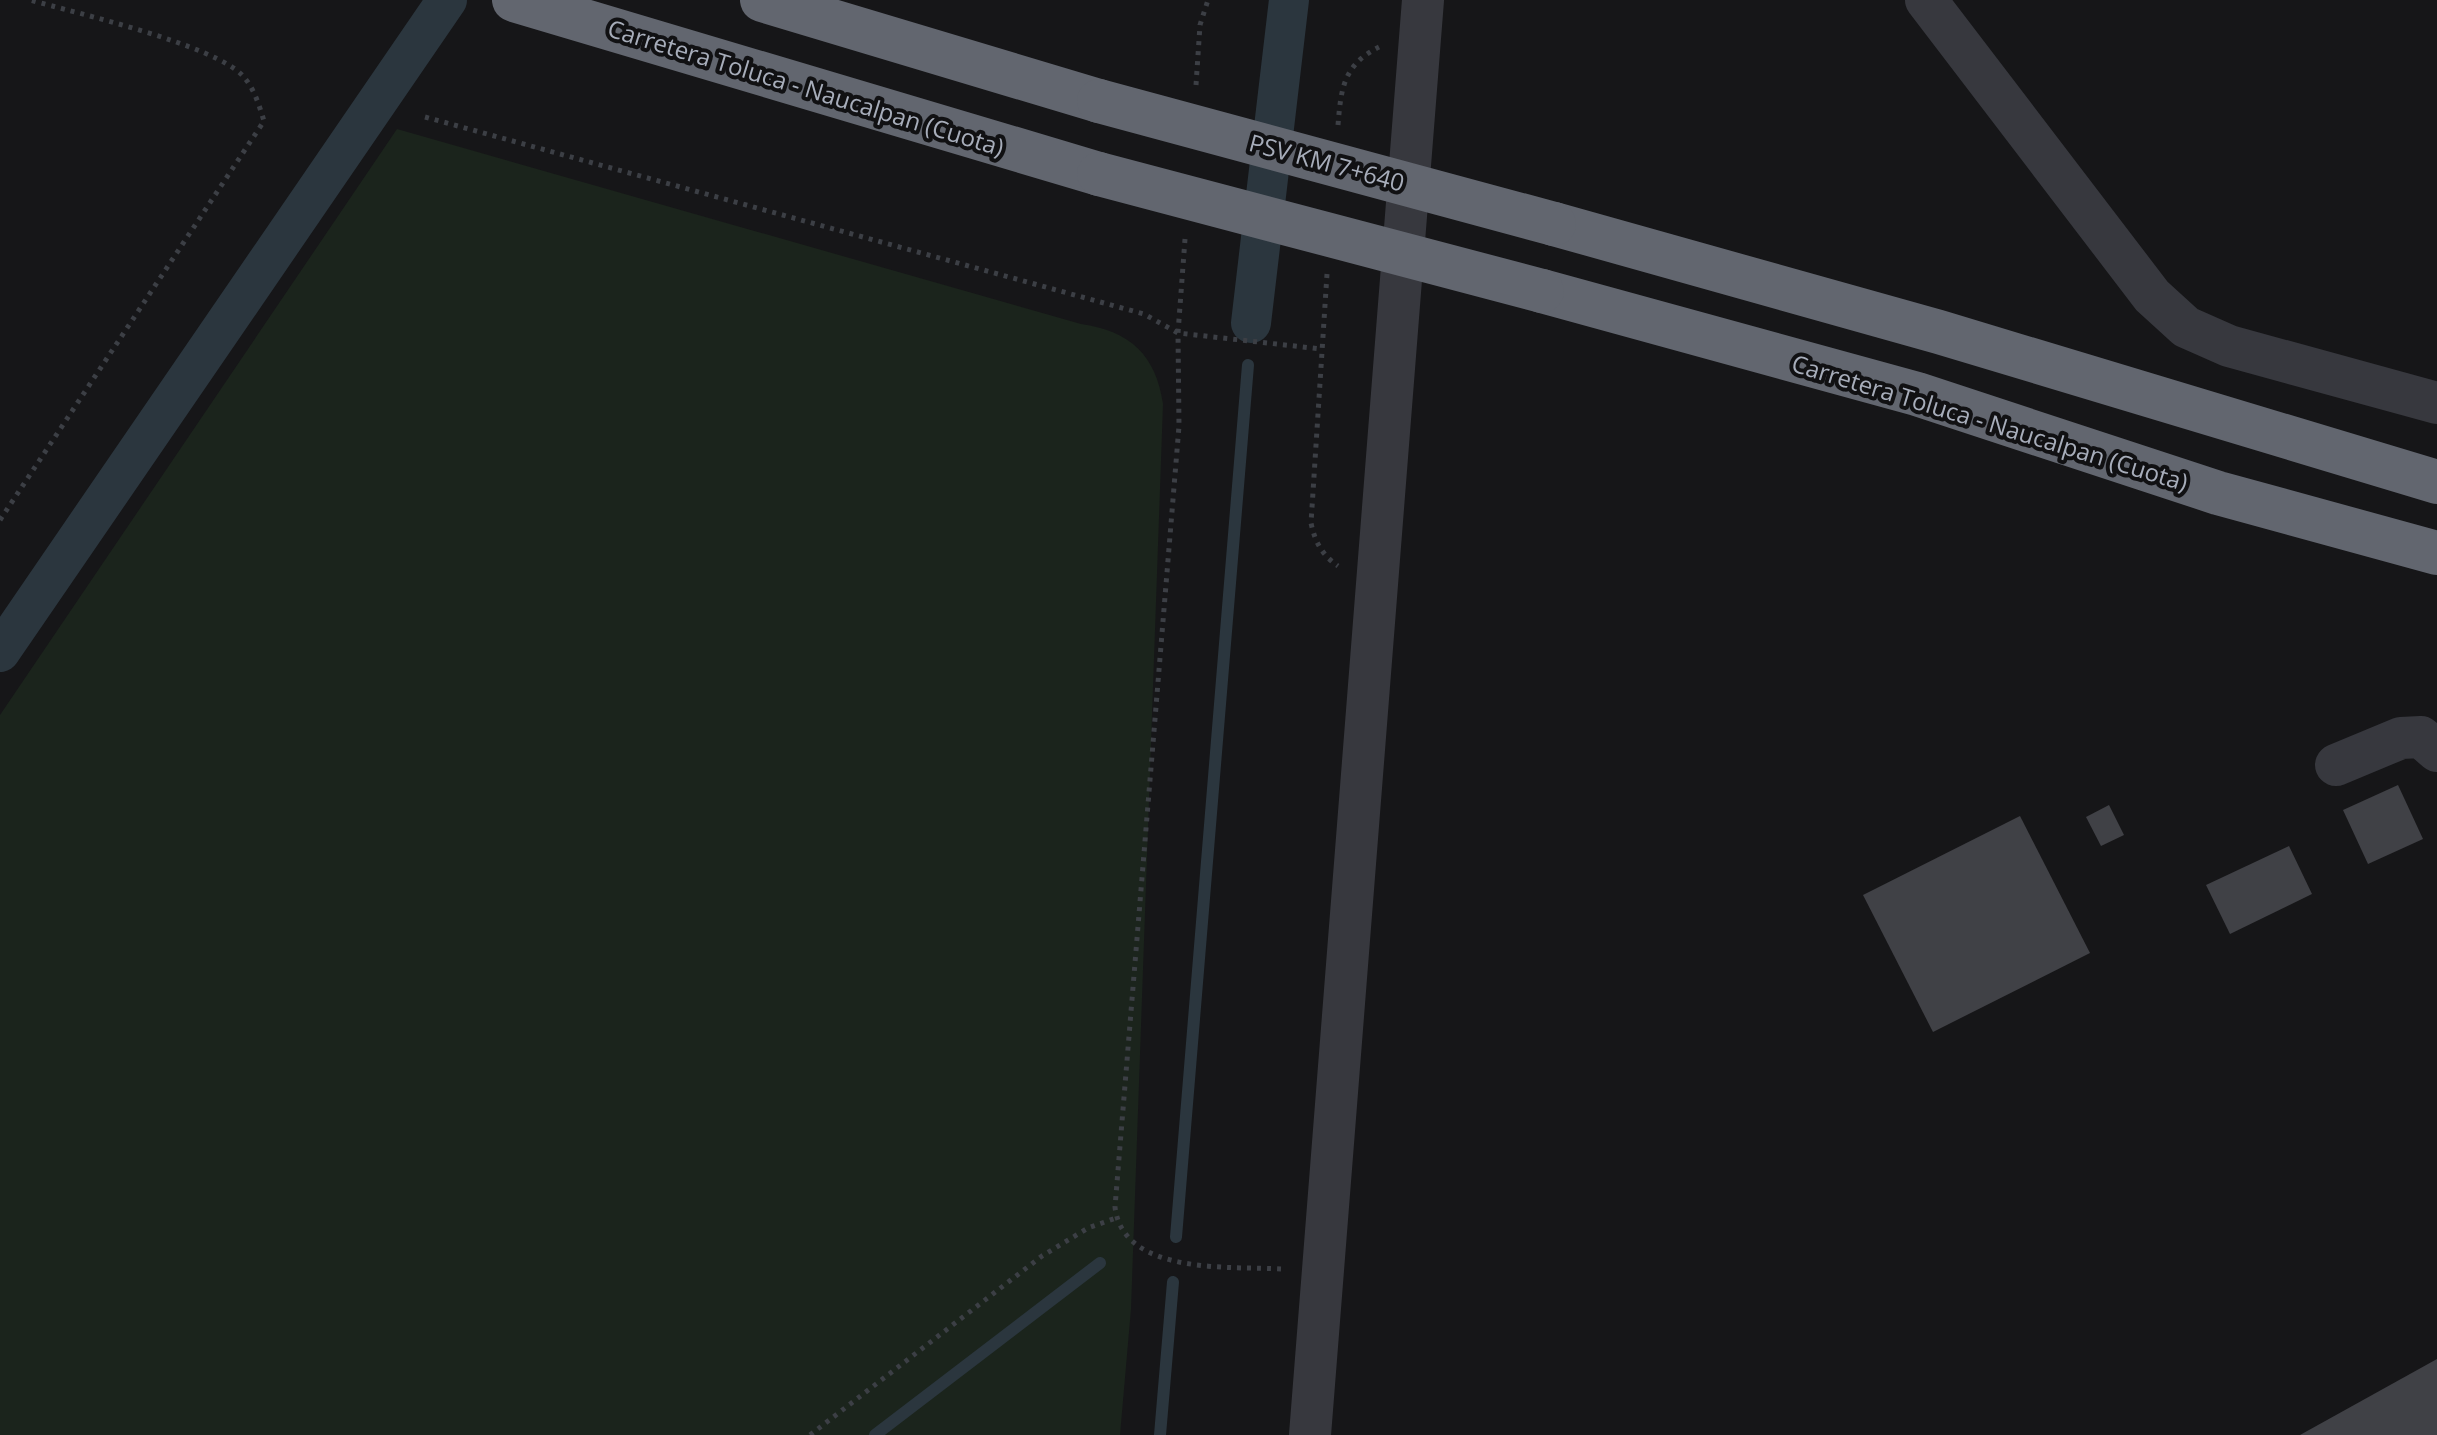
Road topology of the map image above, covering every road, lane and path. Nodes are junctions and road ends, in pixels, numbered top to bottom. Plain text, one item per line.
1 (30, 0) edge
2 (514, 0) edge
3 (762, 0) edge
4 (1208, 0) edge
5 (1423, 0) edge
6 (1926, 0) edge
7 (1419, 46) junction
8 (1196, 87) dead end
9 (425, 117) dead end
10 (1338, 130) dead end
11 (1186, 225) dead end
12 (1327, 271) dead end
13 (1178, 333) junction
14 (1321, 349) junction
15 (2437, 403) edge
16 (2437, 482) edge
17 (0, 520) edge
18 (2417, 548) edge
19 (1378, 572) junction
20 (2437, 751) edge
21 (2336, 765) dead end
22 (1116, 1218) junction
23 (1323, 1271) junction
24 (810, 1435) edge
25 (1310, 1435) edge

1 - 17 path
2 - 18 highway, Carretera Toluca - Naucalpan (Cuota), bridge
3 - 16 highway, PSV KM 7+640, bridge
4 - 8 path
5 - 7 street
6 - 15 street
7 - 10 path
7 - 19 street
9 - 13 path
11 - 13 path
12 - 14 path
13 - 14 path
13 - 22 path
14 - 19 path
19 - 23 street
20 - 21 street
22 - 23 path
22 - 24 path
23 - 25 street

